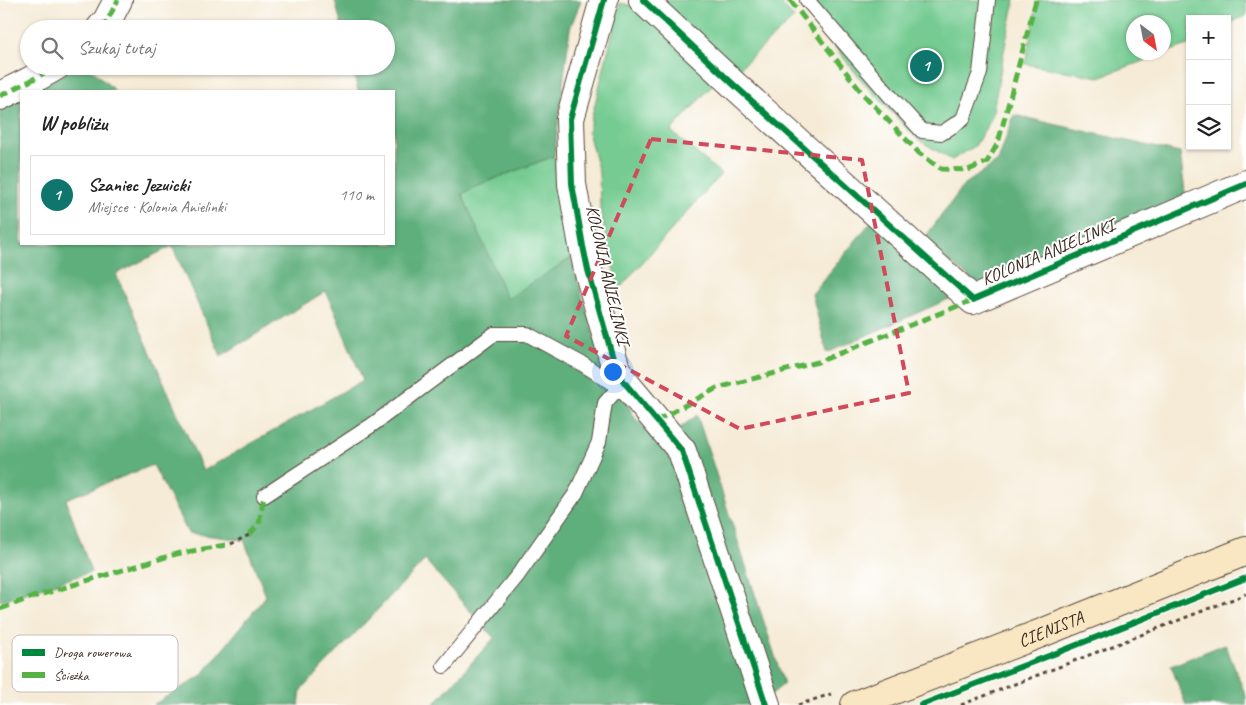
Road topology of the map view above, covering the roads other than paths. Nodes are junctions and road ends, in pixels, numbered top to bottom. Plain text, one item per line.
1 (118, 0) edge
2 (604, 0) edge
3 (643, 0) edge
4 (807, 0) edge
5 (988, 0) edge
6 (107, 20) edge
7 (40, 75) edge
8 (0, 96) edge
9 (1244, 185) edge
10 (622, 384) junction
11 (264, 496) dead end
12 (1246, 552) edge
13 (444, 666) dead end
14 (766, 705) edge
15 (855, 705) edge

1 - 6 street
2 - 10 street, KOLONIA ANIELINKI
3 - 9 street, KOLONIA ANIELINKI
4 - 5 lane
7 - 8 street
10 - 11 lane, KOLONIA ANIELINKI
10 - 13 lane
10 - 14 street, KOLONIA ANIELINKI
12 - 15 street, CIENISTA

